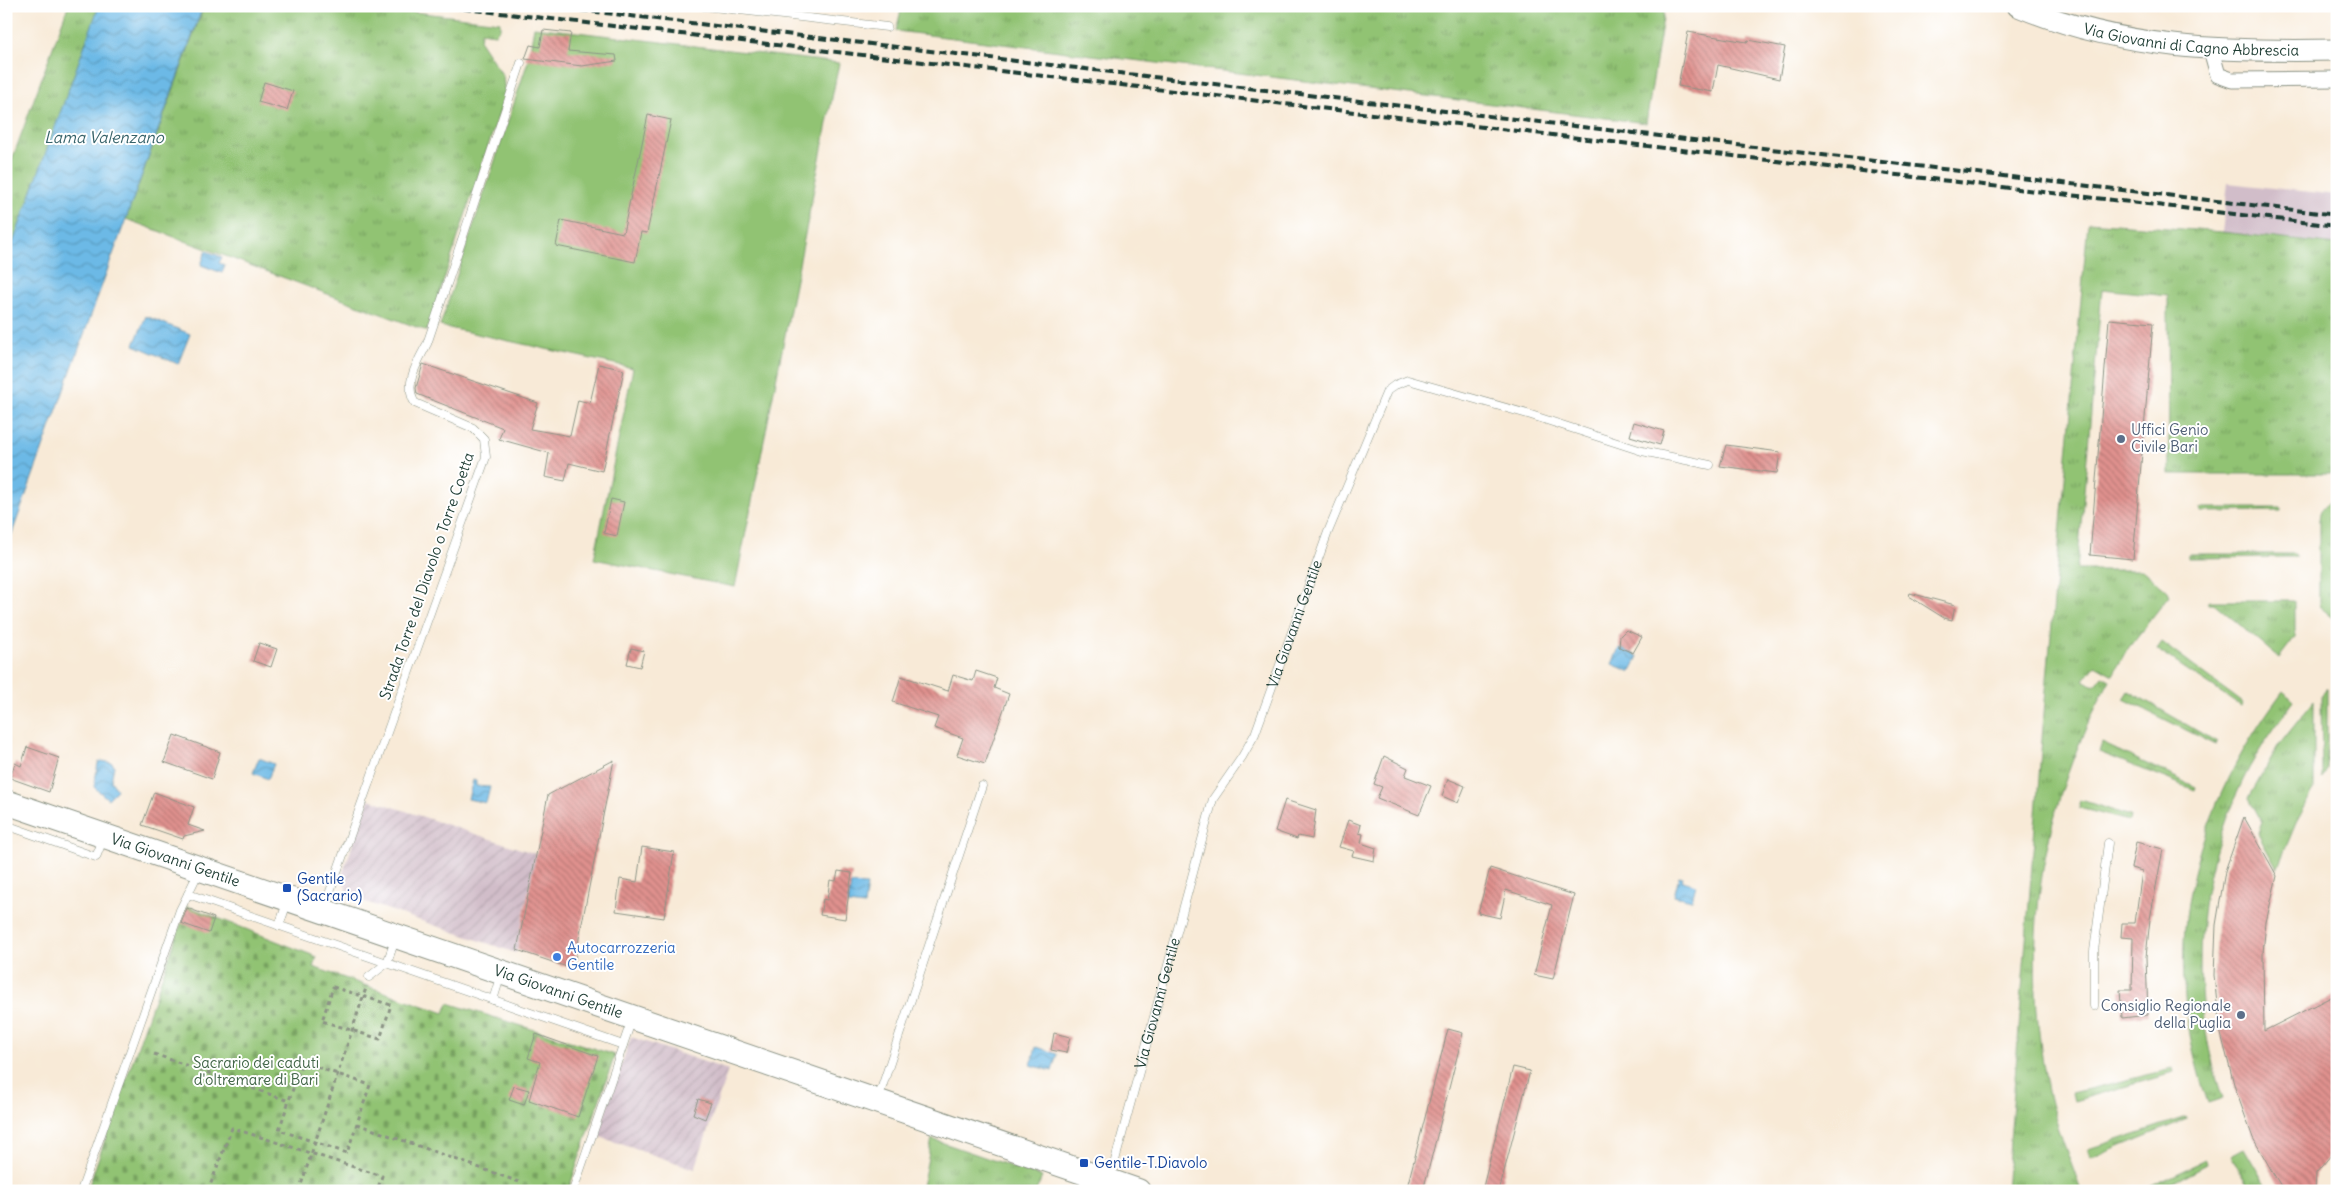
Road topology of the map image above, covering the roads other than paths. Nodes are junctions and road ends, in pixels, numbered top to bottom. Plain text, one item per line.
1 (704, 6) edge
2 (2018, 6) edge
3 (886, 27) dead end
4 (2211, 50) junction
5 (2337, 50) edge
6 (522, 63) dead end
7 (2337, 79) edge
8 (1710, 465) dead end
9 (982, 786) dead end
10 (10, 811) edge
11 (2108, 843) dead end
12 (200, 868) junction
13 (188, 894) junction
14 (288, 898) junction
15 (323, 911) junction
16 (279, 926) junction
17 (397, 936) junction
18 (387, 963) junction
19 (501, 972) junction
20 (369, 977) road end
21 (493, 1000) junction
22 (2094, 1006) dead end
23 (632, 1017) junction
24 (623, 1045) junction
25 (877, 1103) junction
26 (1110, 1181) junction
27 (81, 1191) edge
28 (573, 1191) edge
29 (1138, 1191) edge

1 - 3 lane
2 - 4 main road, Via Giovanni di Cagno Abbrescia
4 - 5 main road, Via Giovanni di Cagno Abbrescia
4 - 7 street
6 - 15 lane, Strada Torre del Diavolo o Torre Coetta
8 - 26 lane, Via Giovanni Gentile
9 - 25 lane
10 - 12 main road, Via Giovanni Gentile
11 - 22 lane
12 - 13 lane
12 - 14 main road, Via Giovanni Gentile
13 - 16 lane
13 - 27 lane
14 - 15 main road, Via Giovanni Gentile
14 - 16 lane
15 - 17 main road, Via Giovanni Gentile
16 - 18 lane
17 - 18 lane
17 - 19 main road, Via Giovanni Gentile
18 - 20 lane
18 - 21 lane
19 - 21 lane
19 - 23 main road, Via Giovanni Gentile
21 - 24 lane
23 - 24 lane
23 - 25 main road, Via Giovanni Gentile
24 - 28 lane
25 - 26 main road, Via Giovanni Gentile
26 - 29 main road, Via Giovanni Gentile

